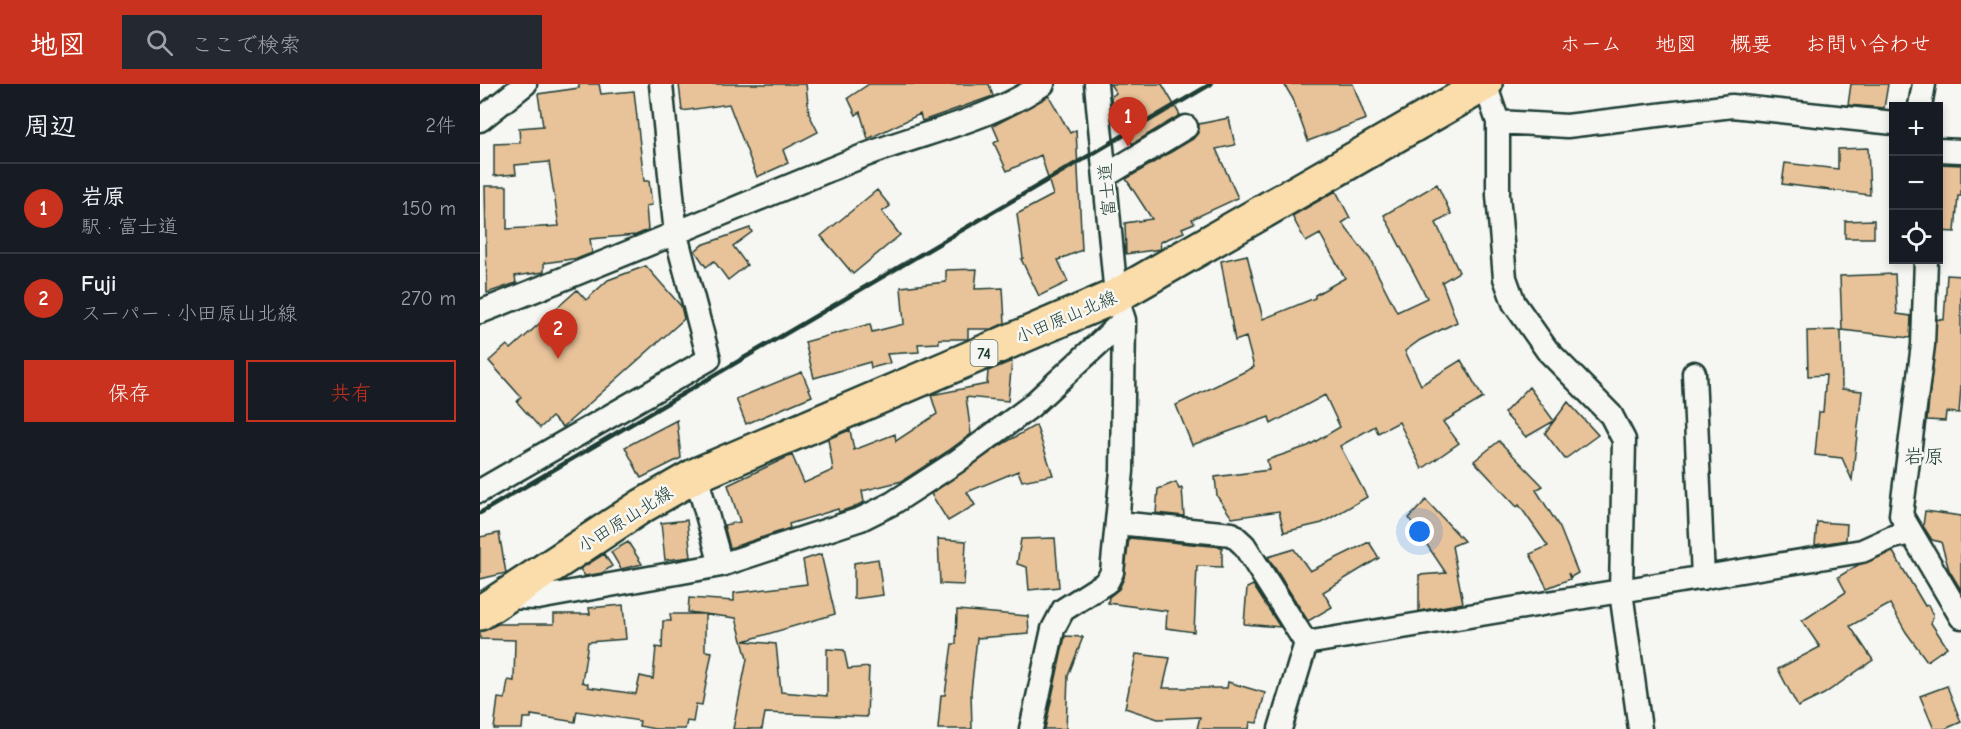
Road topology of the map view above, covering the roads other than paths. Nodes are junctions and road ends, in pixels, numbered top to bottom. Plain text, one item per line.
1 (525, 84) edge
2 (661, 84) edge
3 (1043, 84) edge
4 (1096, 84) edge
5 (1485, 84) edge
6 (1924, 84) edge
7 (1921, 102) edge
8 (480, 120) edge
9 (1498, 122) junction
10 (1889, 123) edge
11 (1186, 127) dead end
12 (1943, 150) edge
13 (1961, 151) edge
14 (1105, 176) junction
15 (676, 235) junction
16 (1926, 264) edge
17 (1120, 308) junction
18 (480, 312) edge
19 (1694, 373) dead end
20 (696, 475) junction
21 (480, 491) edge
22 (1117, 523) junction
23 (1911, 533) junction
24 (721, 565) junction
25 (1703, 578) junction
26 (1621, 592) junction
27 (491, 605) edge
28 (1961, 617) edge
29 (1306, 644) junction
30 (1031, 729) edge
31 (1280, 729) edge
32 (1640, 729) edge

1 - 8 street
2 - 15 street
3 - 15 street
4 - 14 street, 富士道
5 - 9 street
5 - 17 main road, 小田原山北線 / 74
6 - 7 street
9 - 10 street
9 - 26 street
11 - 14 street
12 - 13 street
14 - 17 street, 富士道
15 - 18 street
15 - 21 street
16 - 23 street
17 - 20 main road, 小田原山北線 / 74
17 - 22 street, 富士道
17 - 24 street
19 - 25 street
20 - 24 street
20 - 27 main road, 小田原山北線 / 74
22 - 29 street
22 - 30 street, 富士道
23 - 25 street
23 - 28 street
24 - 27 street
25 - 26 street
26 - 29 street
26 - 32 street
29 - 31 street

